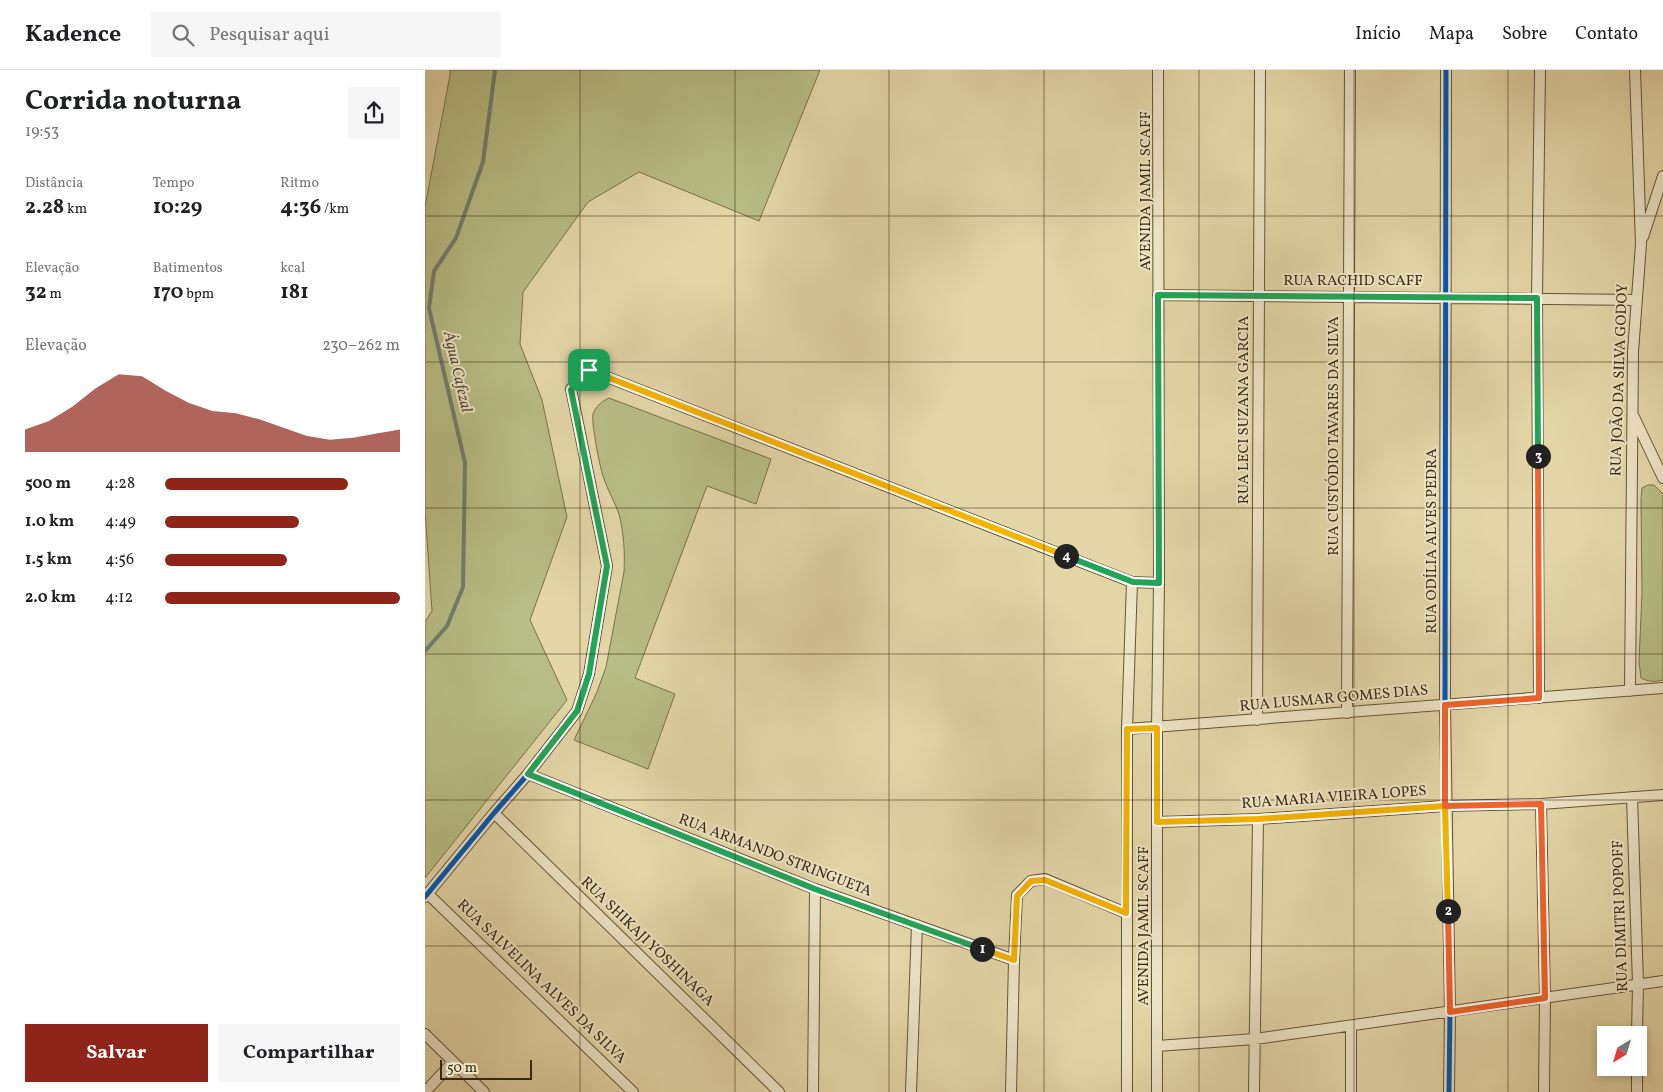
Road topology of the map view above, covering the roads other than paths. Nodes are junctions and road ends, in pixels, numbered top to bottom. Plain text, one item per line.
1 (1158, 70) edge
2 (1260, 70) edge
3 (1350, 70) edge
4 (1446, 70) edge
5 (1539, 70) edge
6 (1635, 70) edge
7 (1663, 176) edge
8 (1641, 244) junction
9 (1158, 295) junction
10 (1260, 296) junction
11 (1349, 296) junction
12 (1445, 297) junction
13 (1537, 298) junction
14 (1637, 300) junction
15 (1632, 413) junction
16 (1663, 478) edge
17 (1133, 582) junction
18 (1159, 583) junction
19 (1663, 688) edge
20 (1630, 691) junction
21 (1539, 698) junction
22 (1445, 705) junction
23 (1347, 713) junction
24 (1257, 720) junction
25 (1157, 728) junction
26 (1127, 729) junction
27 (528, 774) junction
28 (1663, 795) edge
29 (1632, 797) junction
30 (1541, 804) junction
31 (1445, 806) junction
32 (493, 813) junction
33 (1258, 819) junction
34 (1157, 822) junction
35 (815, 889) junction
36 (427, 895) edge
37 (1126, 913) junction
38 (917, 926) junction
39 (1014, 960) junction
40 (1663, 980) edge
41 (1638, 984) junction
42 (1545, 998) junction
43 (1450, 1012) junction
44 (1351, 1026) junction
45 (1637, 1026) edge
46 (425, 1034) edge
47 (1255, 1039) junction
48 (1157, 1046) junction
49 (453, 1062) junction
50 (1637, 1076) edge
51 (425, 1092) edge
52 (484, 1092) edge
53 (633, 1092) edge
54 (779, 1092) edge
55 (813, 1092) edge
56 (911, 1092) edge
57 (1011, 1092) edge
58 (1127, 1092) edge
59 (1157, 1092) edge
60 (1254, 1092) edge
61 (1351, 1092) edge
62 (1449, 1092) edge
63 (1544, 1092) edge
64 (1637, 1092) edge

1 - 9 street, AVENIDA JAMIL SCAFF
2 - 10 street, RUA LECI SUZANA GARCIA
3 - 11 street, RUA CUSTÓDIO TAVARES DA SILVA
4 - 12 street, RUA ODÍLIA ALVES PEDRA
5 - 13 street
6 - 8 street, RUA JOÃO DA SILVA GODOY
7 - 8 street
8 - 14 street, RUA JOÃO DA SILVA GODOY
9 - 10 street, RUA RACHID SCAFF
9 - 18 street, AVENIDA JAMIL SCAFF
10 - 11 street, RUA RACHID SCAFF
10 - 24 street, RUA LECI SUZANA GARCIA
11 - 12 street, RUA RACHID SCAFF
11 - 23 street, RUA CUSTÓDIO TAVARES DA SILVA
12 - 13 street, RUA RACHID SCAFF
12 - 22 street, RUA ODÍLIA ALVES PEDRA
13 - 14 street, RUA RACHID SCAFF
13 - 21 street
14 - 15 street, RUA JOÃO DA SILVA GODOY
15 - 16 street
15 - 20 street, RUA JOÃO DA SILVA GODOY
17 - 18 street
17 - 26 street, AVENIDA JAMIL SCAFF
17 - 27 street
18 - 25 street, AVENIDA JAMIL SCAFF
19 - 20 street, RUA LUSMAR GOMES DIAS
20 - 21 street, RUA LUSMAR GOMES DIAS
21 - 22 street, RUA LUSMAR GOMES DIAS
22 - 23 street, RUA LUSMAR GOMES DIAS
22 - 31 street, RUA ODÍLIA ALVES PEDRA
23 - 24 street, RUA LUSMAR GOMES DIAS
24 - 25 street, RUA LUSMAR GOMES DIAS
25 - 26 street, RUA LUSMAR GOMES DIAS
25 - 34 street, AVENIDA JAMIL SCAFF
26 - 37 street, AVENIDA JAMIL SCAFF
27 - 32 street
27 - 35 street, RUA ARMANDO STRINGUETA
28 - 29 street, RUA MARIA VIEIRA LOPES
29 - 30 street, RUA MARIA VIEIRA LOPES
29 - 41 street, RUA DIMITRI POPOFF
30 - 31 street, RUA MARIA VIEIRA LOPES
30 - 42 street
31 - 33 street, RUA MARIA VIEIRA LOPES
31 - 43 street, RUA ODÍLIA ALVES PEDRA
32 - 36 street
32 - 54 street, RUA SHIKAJI YOSHINAGA
33 - 34 street, RUA MARIA VIEIRA LOPES
33 - 47 street
34 - 48 street, AVENIDA JAMIL SCAFF
35 - 38 street, RUA ARMANDO STRINGUETA
35 - 55 street
36 - 53 street, RUA SALVELINA ALVES DA SILVA
37 - 39 street
37 - 58 street, AVENIDA JAMIL SCAFF
38 - 39 street, RUA ARMANDO STRINGUETA
38 - 56 street
39 - 57 street
40 - 41 street
41 - 42 street
41 - 45 street, RUA DIMITRI POPOFF
42 - 43 street
42 - 63 street
43 - 44 street
43 - 62 street, RUA ODÍLIA ALVES PEDRA
44 - 47 street
44 - 61 street
46 - 49 street
47 - 48 street
47 - 60 street
48 - 59 street, AVENIDA JAMIL SCAFF
49 - 51 street
49 - 52 street
50 - 64 street

